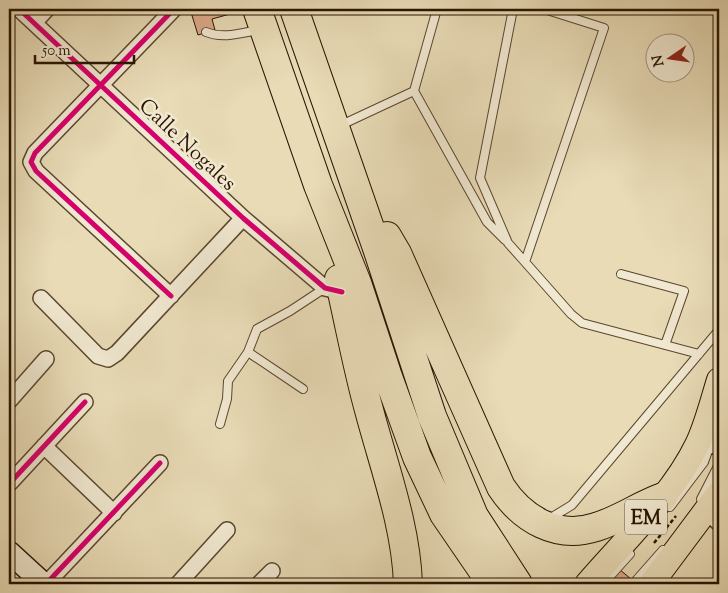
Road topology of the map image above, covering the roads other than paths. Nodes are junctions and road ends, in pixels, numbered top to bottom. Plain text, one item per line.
1 (20, 9) edge
2 (47, 9) edge
3 (174, 9) edge
4 (294, 9) edge
5 (437, 9) edge
6 (513, 9) edge
7 (544, 9) edge
8 (260, 19) edge
9 (34, 23) junction
10 (206, 32) dead end
11 (101, 84) junction
12 (414, 91) junction
13 (334, 128) junction
14 (348, 166) junction
15 (318, 185) junction
16 (243, 218) junction
17 (508, 243) junction
18 (525, 262) junction
19 (622, 274) dead end
20 (333, 290) junction
21 (171, 296) junction
22 (41, 298) dead end
23 (719, 330) edge
24 (665, 345) junction
25 (248, 352) junction
26 (700, 354) junction
27 (46, 359) dead end
28 (719, 380) edge
29 (304, 389) dead end
30 (9, 401) edge
31 (85, 402) dead end
32 (719, 419) edge
33 (220, 424) dead end
34 (710, 442) edge
35 (44, 446) junction
36 (160, 463) dead end
37 (719, 464) edge
38 (9, 484) edge
39 (670, 506) junction
40 (114, 512) junction
41 (708, 512) edge
42 (541, 524) junction
43 (227, 530) dead end
44 (670, 541) dead end
45 (635, 547) dead end
46 (9, 552) edge
47 (272, 571) dead end
48 (45, 584) edge
49 (178, 584) edge
50 (259, 584) edge
51 (408, 584) edge
52 (492, 584) edge
53 (518, 584) edge
54 (587, 584) edge
55 (604, 584) edge
56 (633, 584) edge
57 (651, 584) edge

1 - 9 street, Calle Nogales
2 - 9 street
3 - 11 street
4 - 13 highway
5 - 12 lane
6 - 17 lane
7 - 18 lane
8 - 10 lane
8 - 15 highway
9 - 11 street, Calle Nogales
11 - 16 street, Calle Nogales
11 - 21 street
12 - 13 lane
12 - 17 lane
13 - 14 highway
14 - 42 highway
14 - 53 highway
15 - 20 highway
15 - 52 highway
16 - 20 street, Calle Nogales
16 - 21 street
17 - 18 lane
18 - 24 lane
19 - 24 lane
20 - 25 lane
20 - 51 highway
21 - 22 street
23 - 26 lane
24 - 26 lane
25 - 29 lane
25 - 33 lane
26 - 42 lane
27 - 30 street
28 - 34 main road, EM
31 - 35 street
32 - 34 lane
34 - 39 main road, EM
35 - 38 street
35 - 40 street
36 - 40 street
37 - 41 lane
39 - 42 highway
39 - 54 main road, EM
40 - 48 street
41 - 57 main road, EM
43 - 49 street
44 - 56 lane
45 - 55 lane
46 - 48 street
47 - 50 street

